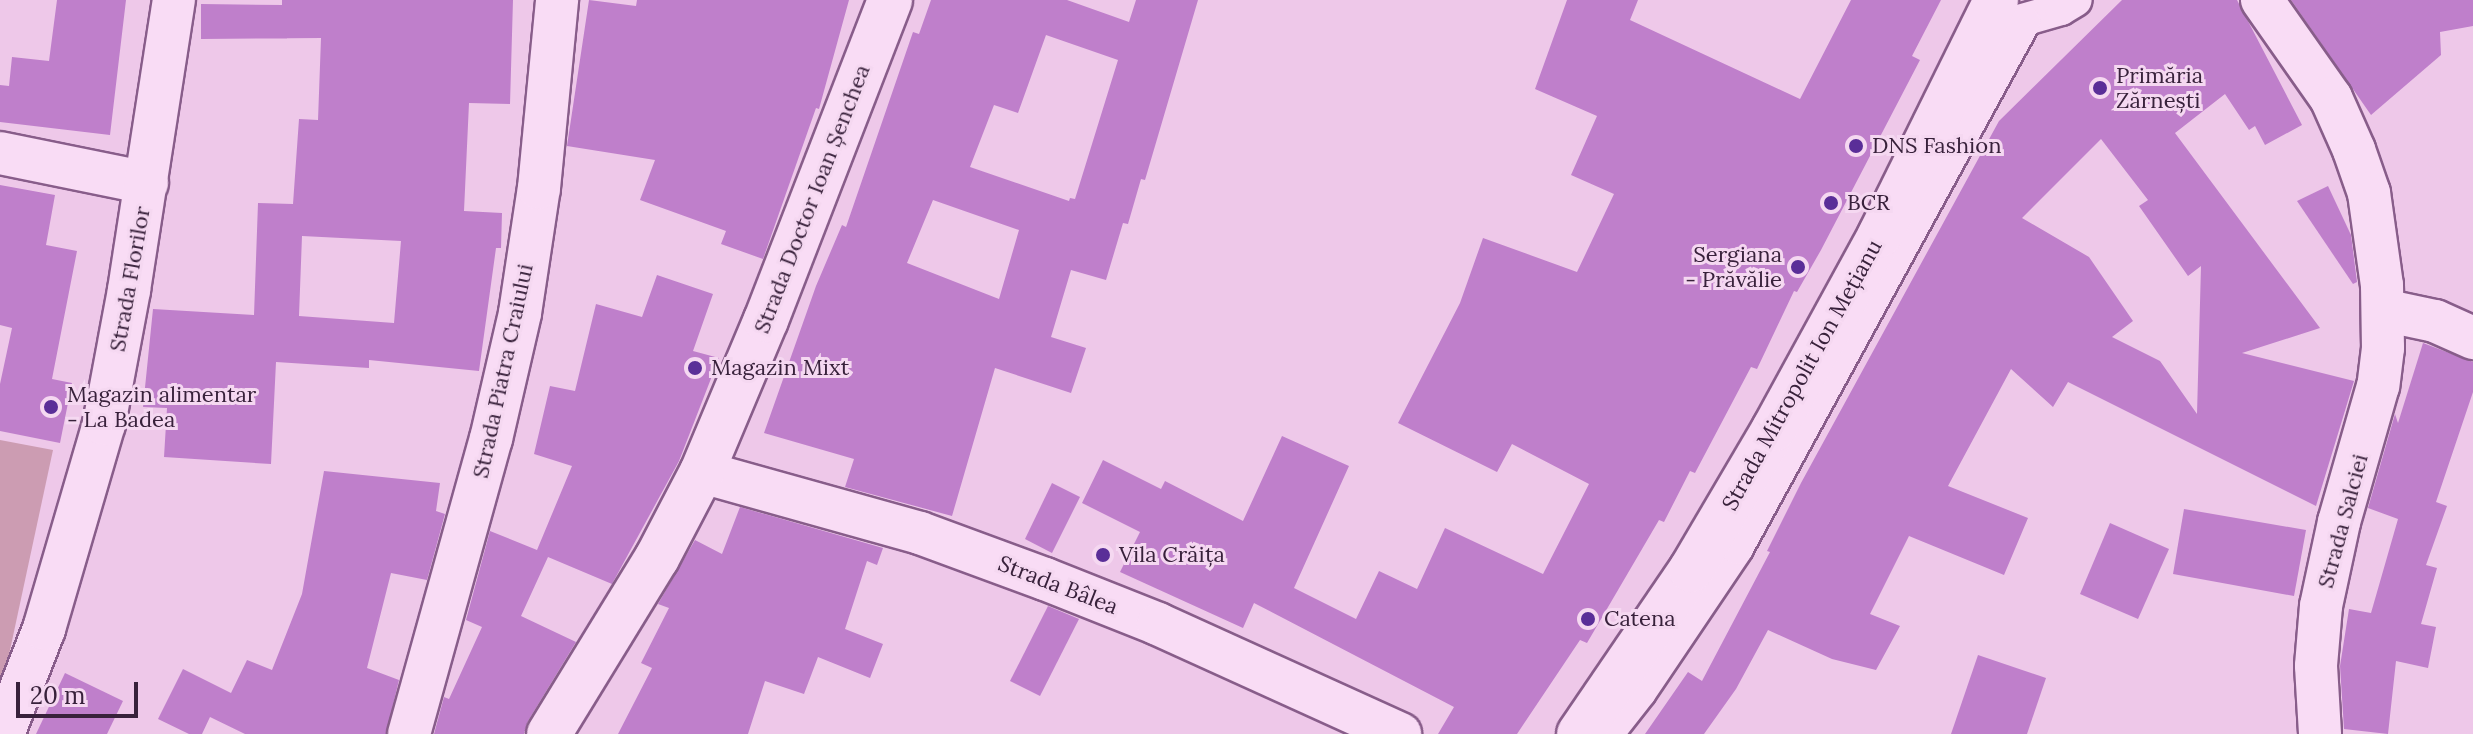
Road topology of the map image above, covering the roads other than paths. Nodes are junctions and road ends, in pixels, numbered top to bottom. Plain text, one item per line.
1 (174, 0) edge
2 (557, 0) edge
3 (890, 0) edge
4 (2076, 0) edge
5 (2262, 0) edge
6 (2005, 16) edge
7 (0, 153) edge
8 (147, 183) junction
9 (2383, 310) junction
10 (2473, 338) edge
11 (702, 472) junction
12 (3, 734) edge
13 (409, 734) edge
14 (549, 734) edge
15 (1400, 734) edge
16 (1579, 734) edge
17 (1607, 734) edge
18 (2320, 734) edge

1 - 8 street, Strada Florilor
2 - 13 street, Strada Piatra Craiului
3 - 11 main road, Strada Doctor Ioan Șenchea
4 - 6 street
5 - 9 street, Strada Salciei
6 - 16 main road, Strada Mitropolit Ion Mețianu
6 - 17 street
7 - 8 street
8 - 12 street, Strada Florilor
9 - 10 street
9 - 18 street, Strada Salciei
11 - 14 main road, Strada Doctor Ioan Șenchea
11 - 15 street, Strada Bâlea

